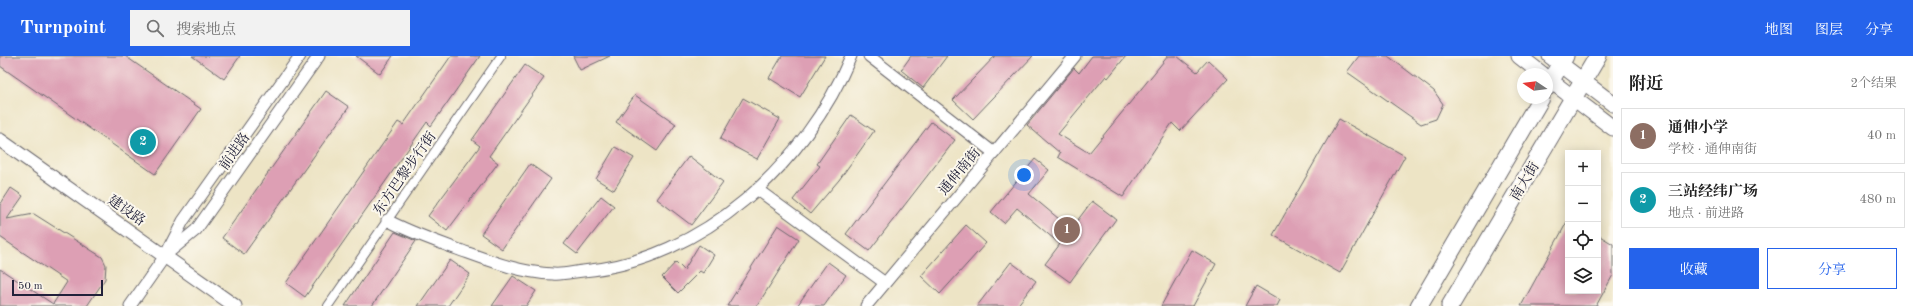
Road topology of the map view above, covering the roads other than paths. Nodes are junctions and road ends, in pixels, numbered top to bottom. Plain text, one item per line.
1 (300, 56) edge
2 (319, 56) edge
3 (501, 56) edge
4 (851, 56) edge
5 (869, 56) edge
6 (1075, 56) edge
7 (1519, 56) edge
8 (1598, 56) edge
9 (1559, 59) edge
10 (1533, 68) edge
11 (1553, 70) edge
12 (1584, 83) junction
13 (1553, 84) edge
14 (1574, 99) junction
15 (1537, 104) edge
16 (1613, 104) edge
17 (1613, 128) edge
18 (0, 140) edge
19 (994, 152) junction
20 (758, 190) junction
21 (387, 220) junction
22 (165, 256) junction
23 (886, 283) junction
24 (130, 306) edge
25 (234, 306) edge
26 (328, 306) edge
27 (866, 306) edge
28 (1419, 306) edge
29 (1450, 306) edge

1 - 22 street, 前进路
2 - 22 street, 前进路
3 - 21 street, 东方巴黎步行街
4 - 20 street
5 - 19 street
6 - 19 street, 通伸南街
7 - 10 main road
8 - 12 main road, 南大街
9 - 11 main road
9 - 12 main road
12 - 14 main road, 南大街
12 - 16 main road
13 - 14 main road
14 - 17 main road
14 - 29 main road, 南大街
15 - 28 main road, 南大街
18 - 22 street, 建设路
19 - 23 street, 通伸南街
20 - 21 street
20 - 23 street
21 - 26 street, 东方巴黎步行街
22 - 24 street, 前进路
22 - 25 street, 建设路
23 - 27 street, 通伸南街

